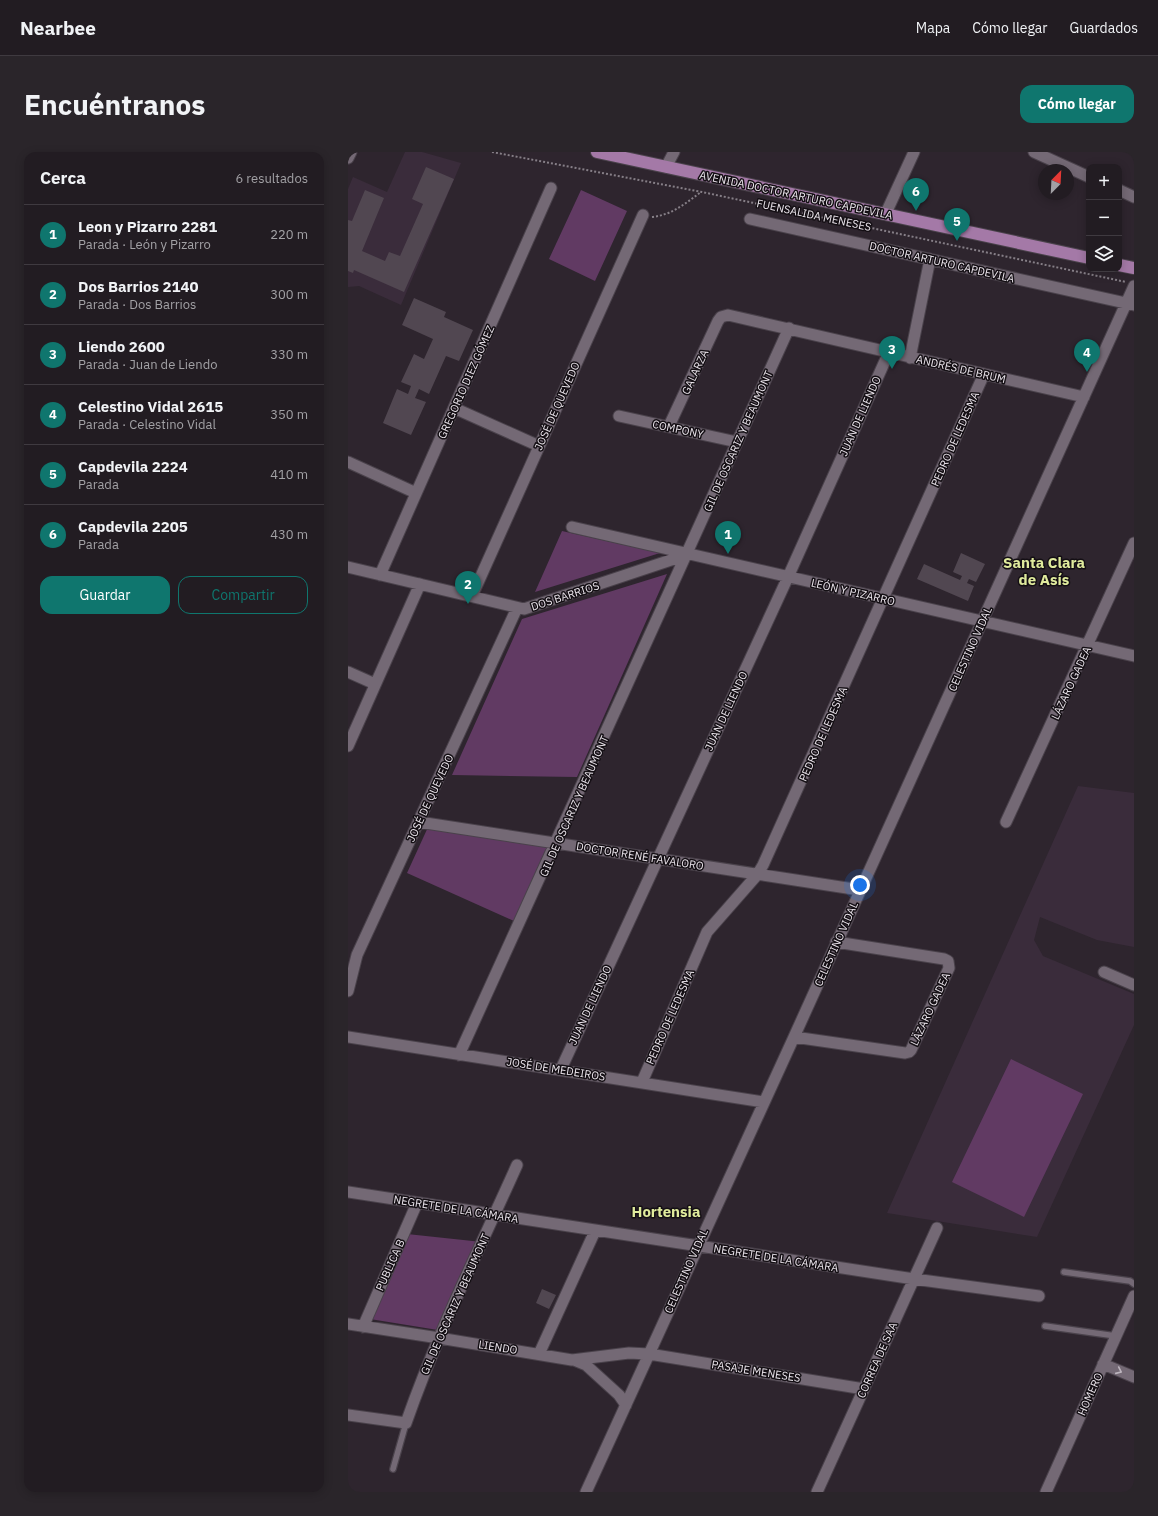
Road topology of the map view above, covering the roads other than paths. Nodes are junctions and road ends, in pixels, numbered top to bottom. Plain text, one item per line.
1 (597, 152) edge
2 (674, 152) edge
3 (914, 152) edge
4 (1034, 152) edge
5 (666, 167) junction
6 (1086, 176) edge
7 (551, 188) dead end
8 (1122, 191) edge
9 (1134, 197) edge
10 (886, 214) junction
11 (643, 215) road end
12 (750, 219) dead end
13 (1086, 257) edge
14 (930, 259) junction
15 (1122, 266) edge
16 (1134, 268) edge
17 (1130, 284) edge
18 (1130, 304) edge
19 (721, 317) joint
20 (789, 328) junction
21 (890, 352) junction
22 (910, 358) junction
23 (984, 374) junction
24 (1084, 397) junction
25 (454, 408) junction
26 (618, 416) dead end
27 (670, 426) junction
28 (737, 442) junction
29 (539, 446) junction
30 (348, 462) edge
31 (416, 493) junction
32 (572, 527) dead end
33 (1134, 543) edge
34 (686, 554) junction
35 (348, 566) edge
36 (380, 575) junction
37 (788, 577) junction
38 (420, 584) junction
39 (472, 596) junction
40 (884, 600) junction
41 (517, 608) junction
42 (982, 622) junction
43 (1087, 646) junction
44 (1134, 656) edge
45 (348, 672) edge
46 (375, 684) junction
47 (348, 746) edge
48 (419, 822) junction
49 (1006, 822) dead end
50 (557, 843) junction
51 (658, 859) junction
52 (758, 874) junction
53 (860, 890) junction
54 (836, 942) junction
55 (1104, 972) dead end
56 (349, 984) edge
57 (1134, 986) edge
58 (348, 1037) edge
59 (794, 1037) junction
60 (460, 1055) junction
61 (560, 1069) junction
62 (642, 1082) junction
63 (764, 1102) junction
64 (517, 1165) dead end
65 (348, 1192) edge
66 (417, 1203) junction
67 (495, 1215) junction
68 (937, 1228) dead end
69 (595, 1231) junction
70 (697, 1246) junction
71 (1064, 1272) dead end
72 (914, 1279) junction
73 (1134, 1284) edge
74 (1039, 1296) dead end
75 (1134, 1296) edge
76 (348, 1324) edge
77 (1045, 1326) dead end
78 (363, 1327) junction
79 (1116, 1336) junction
80 (439, 1338) junction
81 (539, 1354) junction
82 (649, 1354) junction
83 (572, 1360) junction
84 (1103, 1364) junction
85 (1134, 1378) edge
86 (864, 1389) junction
87 (626, 1405) junction
88 (348, 1415) edge
89 (406, 1423) junction
90 (393, 1469) dead end
91 (586, 1492) edge
92 (817, 1492) edge
93 (1046, 1492) edge

1 - 5 main road, AVENIDA DOCTOR ARTURO CAPDEVILA
2 - 5 street
3 - 10 street
4 - 6 street
5 - 10 main road, AVENIDA DOCTOR ARTURO CAPDEVILA
7 - 25 street, GREGORIO DIEZ GÓMEZ
8 - 9 street
10 - 13 main road, AVENIDA DOCTOR ARTURO CAPDEVILA
11 - 29 street, JOSÉ DE QUEVEDO
12 - 14 street, DOCTOR ARTURO CAPDEVILA
14 - 18 street, DOCTOR ARTURO CAPDEVILA
14 - 22 street
15 - 16 main road
17 - 18 street, CELESTINO VIDAL
18 - 24 street, CELESTINO VIDAL
19 - 20 street, ANDRÉS DE BRUM
19 - 27 street, GALARZA
20 - 21 street, ANDRÉS DE BRUM
20 - 28 street, GIL DE OSCARIZ Y BEAUMONT
21 - 22 street, ANDRÉS DE BRUM
21 - 37 street, JUAN DE LIENDO
22 - 23 street, ANDRÉS DE BRUM
23 - 24 street, ANDRÉS DE BRUM
23 - 40 street, PEDRO DE LEDESMA
24 - 42 street, CELESTINO VIDAL
25 - 29 street
25 - 31 street, GREGORIO DIEZ GÓMEZ
26 - 27 street, COMPONY
27 - 28 street, COMPONY
28 - 34 street, GIL DE OSCARIZ Y BEAUMONT
29 - 39 street, JOSÉ DE QUEVEDO
30 - 31 street
31 - 36 street, GREGORIO DIEZ GÓMEZ
32 - 34 street, LEÓN Y PIZARRO
33 - 43 street, LÁZARO GADEA
34 - 37 street, LEÓN Y PIZARRO
34 - 41 street, DOS BARRIOS
34 - 50 street, GIL DE OSCARIZ Y BEAUMONT
35 - 36 street, DOS BARRIOS
36 - 38 street, DOS BARRIOS
37 - 40 street, LEÓN Y PIZARRO
37 - 51 street, JUAN DE LIENDO
38 - 39 street, DOS BARRIOS
38 - 46 street
39 - 41 street, DOS BARRIOS
40 - 42 street, LEÓN Y PIZARRO
40 - 52 street, PEDRO DE LEDESMA
41 - 48 street, JOSÉ DE QUEVEDO
42 - 43 street, LEÓN Y PIZARRO
42 - 53 street, CELESTINO VIDAL
43 - 44 street, LEÓN Y PIZARRO
43 - 49 street, LÁZARO GADEA
45 - 46 street
46 - 47 street
48 - 50 street, DOCTOR RENÉ FAVALORO
48 - 56 street, JOSÉ DE QUEVEDO
50 - 51 street, DOCTOR RENÉ FAVALORO
50 - 60 street, GIL DE OSCARIZ Y BEAUMONT
51 - 52 street, DOCTOR RENÉ FAVALORO
51 - 61 street, JUAN DE LIENDO
52 - 53 street, DOCTOR RENÉ FAVALORO
52 - 62 street, PEDRO DE LEDESMA
53 - 54 street, CELESTINO VIDAL
54 - 59 street, CELESTINO VIDAL
54 - 59 street, LÄZARO GADEA
55 - 57 street
58 - 60 street, JOSÉ DE MEDEIROS
59 - 63 street, CELESTINO VIDAL
60 - 61 street, JOSÉ DE MEDEIROS
61 - 62 street, JOSÉ DE MEDEIROS
62 - 63 street, JOSÉ DE MEDEIROS
63 - 70 street, CELESTINO VIDAL
64 - 67 street, GIL DE OSCARIZ Y BEAUMONT
65 - 66 street, NEGRETE DE LA CÁMARA
66 - 67 street, NEGRETE DE LA CÁMARA
66 - 78 street, PUBLICA B
67 - 69 street, NEGRETE DE LA CÁMARA
67 - 80 street, GIL DE OSCARIZ Y BEAUMONT
68 - 72 street, CORREA DE SAA
69 - 70 street, NEGRETE DE LA CÁMARA
69 - 81 street
70 - 72 street, NEGRETE DE LA CÁMARA
70 - 82 street, CELESTINO VIDAL
71 - 73 lane
72 - 74 street, NEGRETE DE LA CÁMARA
72 - 86 street, CORREA DE SAA
75 - 79 street, HOMERO
76 - 78 street, LIENDO
77 - 79 lane
78 - 80 street, LIENDO
79 - 84 street, HOMERO
80 - 81 street, LIENDO
80 - 89 street, GIL DE OSCARIZ Y BEAUMONT
81 - 83 street, LIENDO
82 - 83 street, LIENDO
82 - 86 street, PASAJE MENESES
82 - 87 street, CELESTINO VIDAL
83 - 87 street
84 -> 85 street
84 - 93 street, HOMERO
86 - 92 street, CORREA DE SAA
87 - 91 street, CELESTINO VIDAL
88 - 89 street
89 - 90 lane

